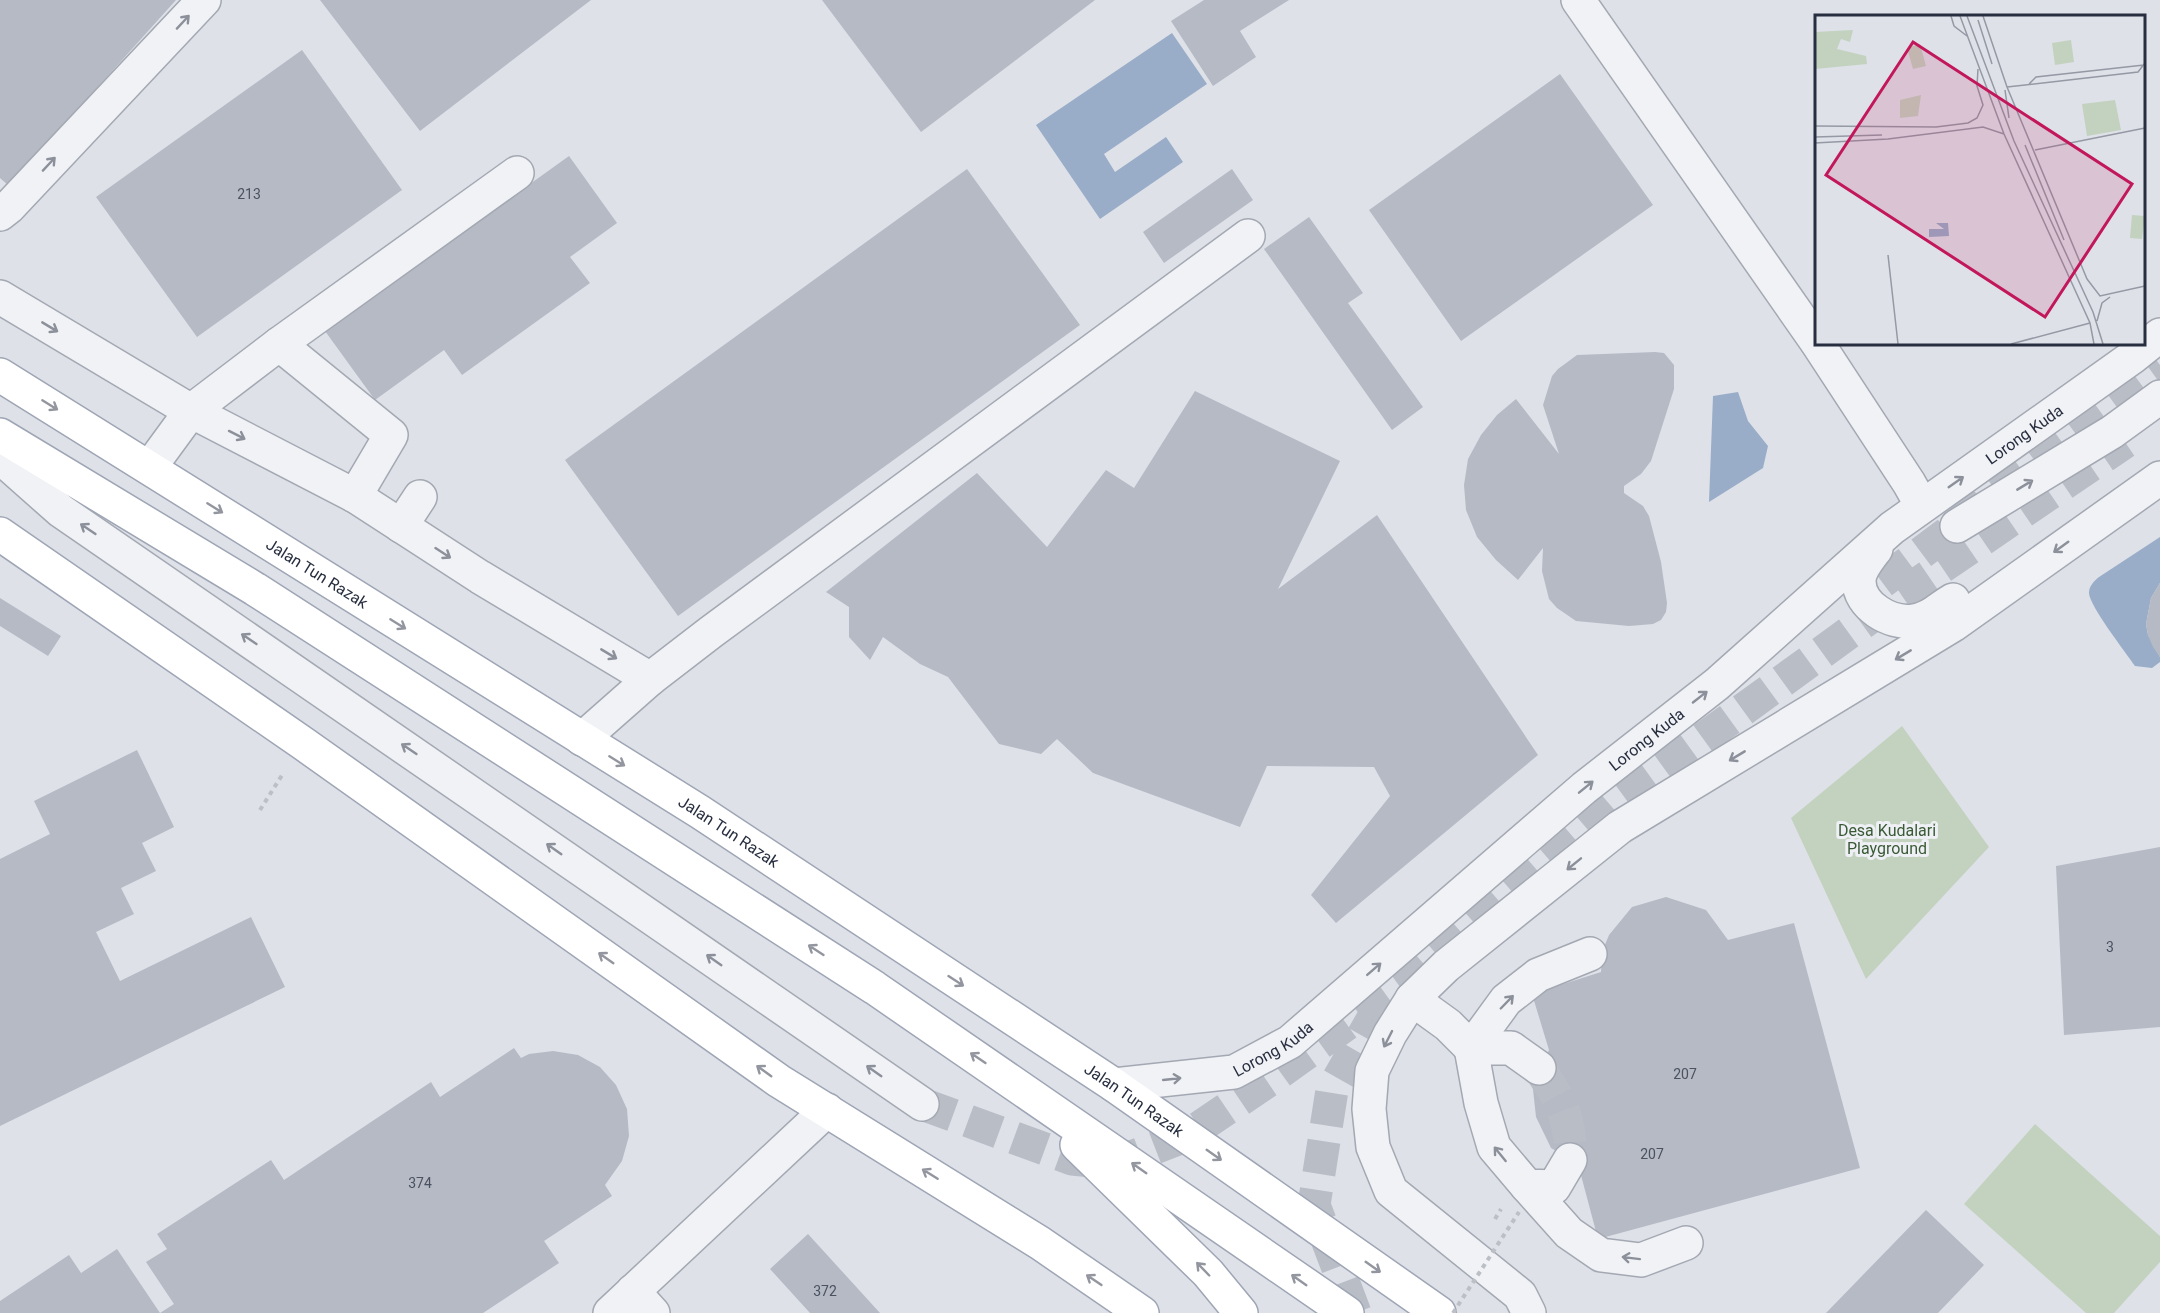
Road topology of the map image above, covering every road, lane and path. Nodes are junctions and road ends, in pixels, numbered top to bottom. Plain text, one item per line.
1 (204, 0) edge
2 (1578, 0) edge
3 (517, 173) dead end
4 (3, 206) edge
5 (1248, 236) dead end
6 (0, 297) edge
7 (2160, 335) edge
8 (1815, 339) edge
9 (279, 344) junction
10 (1819, 345) edge
11 (2147, 348) edge
12 (0, 375) edge
13 (2160, 397) edge
14 (191, 411) junction
15 (2160, 416) edge
16 (0, 435) edge
17 (2125, 442) tunnel mouth
18 (0, 457) edge
19 (150, 467) junction
20 (2160, 478) edge
21 (355, 496) junction
22 (420, 496) dead end
23 (1922, 506) junction
24 (401, 526) junction
25 (1957, 526) dead end
26 (1892, 528) junction
27 (0, 534) edge
28 (2014, 581) junction
29 (650, 679) junction
30 (582, 739) junction
31 (304, 744) junction
32 (260, 810) dead end
33 (1590, 954) dead end
34 (1412, 999) junction
35 (1471, 1048) junction
36 (1539, 1068) tunnel mouth
37 (1011, 1080) junction
38 (1114, 1085) junction
39 (922, 1104) tunnel mouth
40 (828, 1110) junction
41 (1570, 1160) tunnel mouth
42 (1523, 1199) junction
43 (1502, 1209) dead end
44 (1495, 1219) dead end
45 (1686, 1243) dead end
46 (632, 1306) edge
47 (1126, 1309) edge
48 (1241, 1313) edge
49 (1347, 1313) edge
50 (1439, 1313) edge
51 (1453, 1313) edge
52 (1530, 1313) edge

4 -> 1 street
2 - 8 street
3 - 9 street
5 - 29 street
6 -> 14 street
7 - 11 street, Lorong Kuda
9 - 14 street
9 - 21 street
10 - 23 street
23 -> 11 street, Lorong Kuda
12 -> 19 main road, Jalan Tun Razak
25 -> 13 street
14 - 19 street
14 -> 21 street
15 - 17 street
37 -> 16 main road
39 -> 18 street
19 -> 30 main road, Jalan Tun Razak
20 -> 28 street
21 - 24 street
22 - 24 street
23 - 26 street, Lorong Kuda
24 -> 29 street
26 - 28 street
38 -> 26 street, Lorong Kuda
27 - 31 main road
28 -> 34 street
29 - 30 street
30 -> 38 main road, Jalan Tun Razak
31 - 32 path
40 -> 31 main road
35 -> 33 street
34 - 35 street
34 -> 52 street
35 - 36 street
42 -> 35 street
48 -> 37 main road
49 -> 37 main road
38 -> 50 main road, Jalan Tun Razak
40 - 46 street
47 -> 40 main road
41 - 42 street
45 -> 42 street
42 - 51 path, bridge
43 - 44 path

